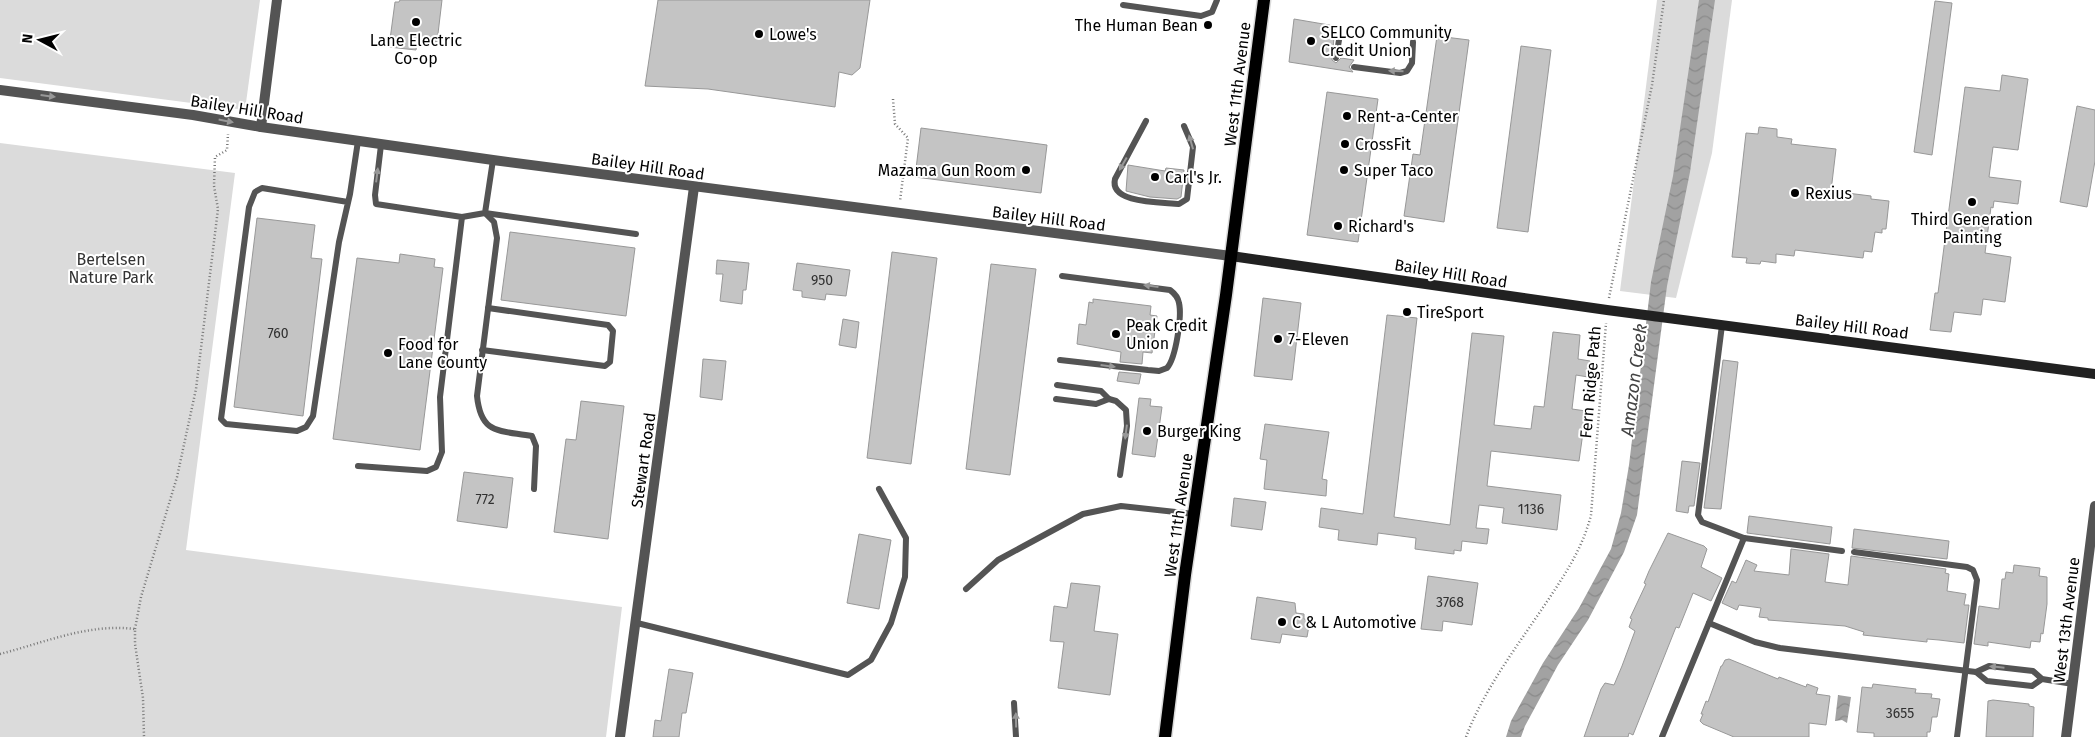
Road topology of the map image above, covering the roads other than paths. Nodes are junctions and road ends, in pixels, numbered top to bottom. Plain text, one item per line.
1 (277, 0) edge
2 (1217, 0) edge
3 (1264, 0) edge
4 (1123, 5) dead end
5 (1339, 40) dead end
6 (1413, 42) dead end
7 (1336, 58) dead end
8 (1354, 67) dead end
9 (0, 90) edge
10 (1146, 121) dead end
11 (1184, 126) dead end
12 (261, 127) junction
13 (358, 141) junction
14 (381, 145) junction
15 (494, 160) junction
16 (694, 187) junction
17 (348, 202) junction
18 (485, 213) junction
19 (462, 217) junction
20 (636, 234) dead end
21 (1231, 256) junction
22 (1062, 276) dead end
23 (488, 308) junction
24 (1722, 325) junction
25 (482, 350) junction
26 (1060, 360) dead end
27 (2095, 374) edge
28 (1057, 385) dead end
29 (1056, 398) dead end
30 (1109, 399) junction
31 (358, 466) dead end
32 (1120, 475) dead end
33 (534, 489) dead end
34 (879, 489) dead end
35 (2095, 506) edge
36 (1194, 514) junction
37 (1744, 538) junction
38 (1842, 551) dead end
39 (1854, 552) dead end
40 (2090, 579) edge
41 (966, 589) dead end
42 (636, 623) junction
43 (1709, 624) junction
44 (1966, 670) junction
45 (1976, 672) junction
46 (2042, 679) junction
47 (2073, 684) junction
48 (1014, 703) dead end
49 (620, 737) edge
50 (1016, 737) edge
51 (1166, 737) edge
52 (1662, 737) edge
53 (1957, 737) edge
54 (2066, 737) edge

1 - 12 street
2 - 4 lane
3 - 21 main road, West 11th Avenue
5 - 7 lane
6 -> 8 lane
9 -> 12 street, Bailey Hill Road
10 -> 11 lane
12 - 13 street, Bailey Hill Road
13 - 14 street, Bailey Hill Road
13 - 17 lane
14 - 15 street, Bailey Hill Road
19 -> 14 lane
15 - 16 street, Bailey Hill Road
15 - 18 lane
16 - 21 street, Bailey Hill Road
16 - 42 street, Stewart Road
17 - 17 lane
18 - 19 lane
18 - 20 lane
18 - 23 lane
19 - 31 lane
21 - 24 main road, Bailey Hill Road
21 - 36 main road, West 11th Avenue
26 -> 22 lane
23 - 25 lane
23 - 25 lane
24 - 27 main road, Bailey Hill Road
24 - 37 lane
25 - 33 lane
28 - 30 lane
29 - 30 lane
30 -> 32 lane
34 - 42 lane
35 - 40 street, West 13th Avenue
36 - 41 lane
36 - 51 main road, West 11th Avenue
37 - 38 lane
37 - 43 lane
39 - 44 lane
40 - 47 street, West 13th Avenue
42 - 49 street, Stewart Road
43 - 44 lane
43 - 52 lane
44 - 45 lane
44 - 53 lane
46 -> 45 lane
45 - 46 lane
46 - 47 lane
47 - 54 street, West 13th Avenue
50 -> 48 lane

